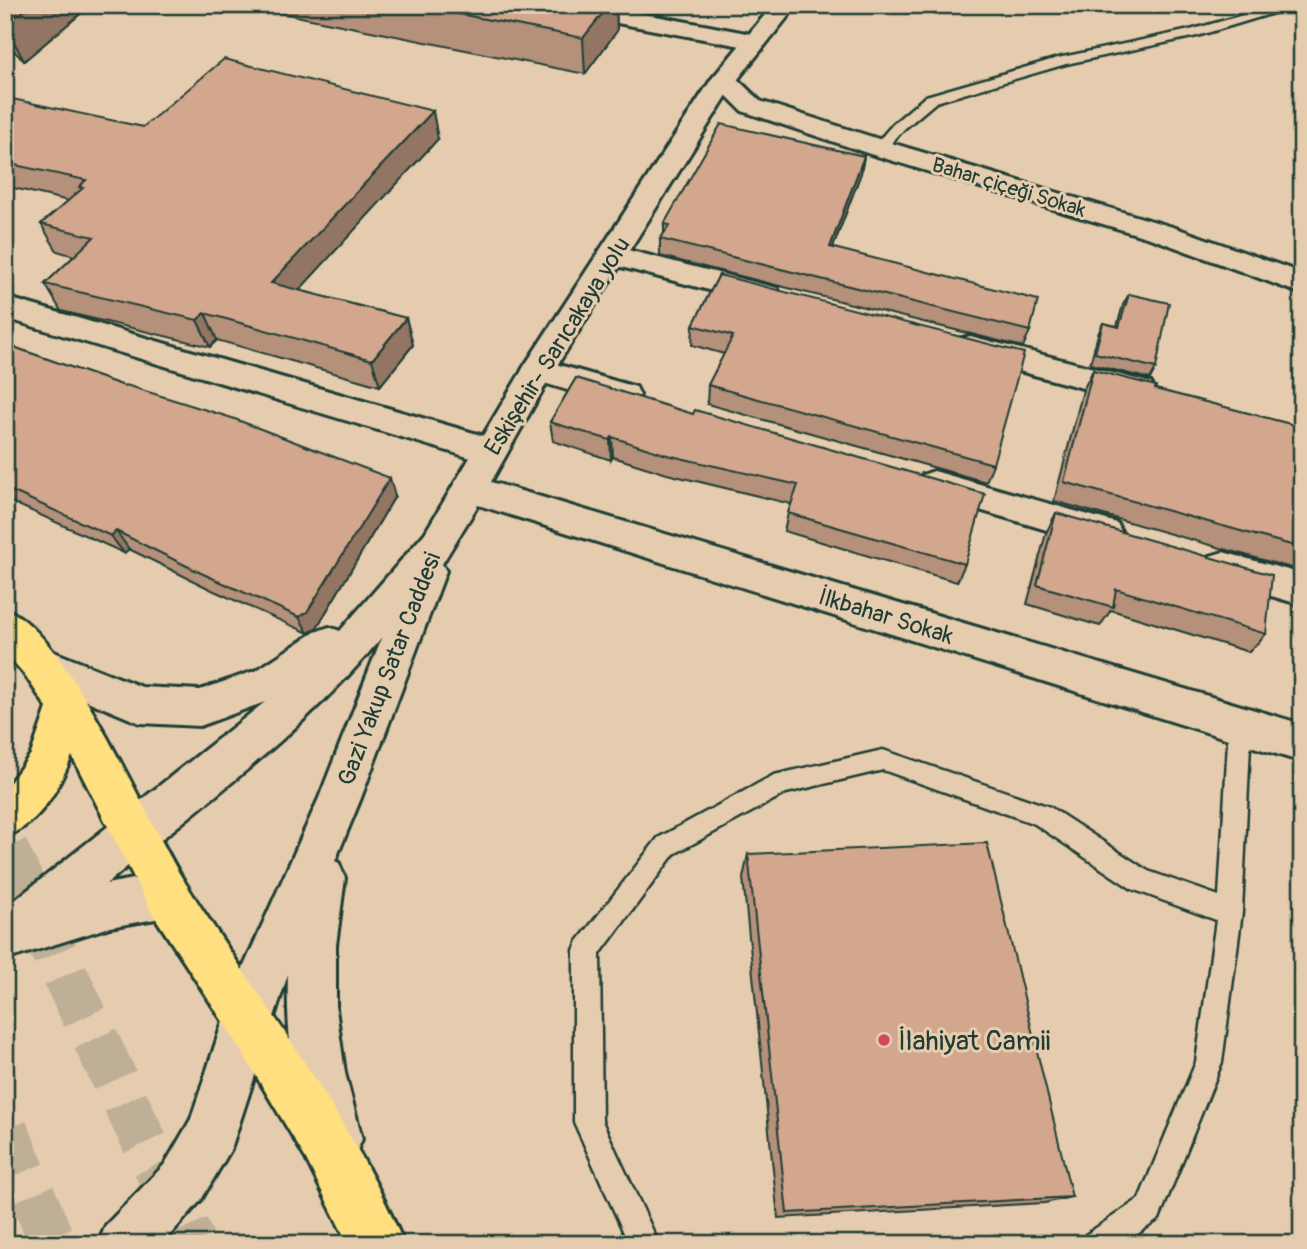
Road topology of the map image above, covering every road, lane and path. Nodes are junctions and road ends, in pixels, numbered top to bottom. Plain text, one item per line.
1 (558, 5) edge
2 (762, 5) edge
3 (786, 5) edge
4 (1294, 5) edge
5 (741, 38) junction
6 (724, 80) junction
7 (879, 148) junction
8 (678, 151) junction
9 (612, 255) junction
10 (1302, 284) edge
11 (800, 303) edge
12 (5, 307) edge
13 (948, 342) edge
14 (538, 370) junction
15 (1163, 397) edge
16 (658, 405) edge
17 (491, 451) junction
18 (898, 474) edge
19 (471, 489) junction
20 (438, 542) junction
21 (1135, 542) edge
22 (1186, 557) edge
23 (1302, 590) edge
24 (5, 625) edge
25 (38, 663) junction
26 (68, 706) junction
27 (1240, 724) junction
28 (1302, 743) edge
29 (340, 798) junction
30 (5, 817) edge
31 (134, 833) junction
32 (167, 895) junction
33 (1230, 912) junction
34 (5, 938) edge
35 (248, 1017) junction
36 (352, 1191) junction
37 (126, 1238) edge
38 (377, 1244) edge
39 (644, 1244) edge
40 (1097, 1244) edge

1 - 5 main road
2 - 5 main road, Eskişehir- Sarıcakaya yolu
3 - 6 main road, Eskişehir- Sarıcakaya yolu
4 - 7 lane
5 - 8 main road, Eskişehir- Sarıcakaya yolu
6 - 7 main road, Bahar çiçeği Sokak
6 - 8 main road, Eskişehir- Sarıcakaya yolu
7 - 10 main road, Bahar çiçeği Sokak
8 - 9 main road, Eskişehir- Sarıcakaya yolu
9 - 11 main road
9 - 14 main road, Eskişehir- Sarıcakaya yolu
12 - 17 main road
13 - 15 main road
14 - 16 main road
14 - 17 main road, Eskişehir- Sarıcakaya yolu
17 - 19 main road, Eskişehir- Sarıcakaya yolu
18 - 21 main road
19 - 20 main road, Eskişehir- Sarıcakaya yolu
19 - 27 main road, İlkbahar Sokak
20 - 25 main road
20 - 29 main road, Gazi Yakup Satar Caddesi
20 - 31 main road, Gazi Yakup Satar Caddesi
22 - 23 main road
24 - 25 highway
25 - 26 highway
26 - 30 highway
26 - 31 highway
27 - 28 main road, İlkbahar Sokak
27 - 33 lane
29 - 35 main road, Gazi Yakup Satar Caddesi
29 - 36 main road
31 - 32 highway
31 - 34 main road, Gazi Yakup Satar Caddesi
32 - 34 main road
32 - 35 highway
33 - 39 lane
33 - 40 lane
35 - 36 highway
35 - 37 main road, Gazi Yakup Satar Caddesi
36 - 38 highway

